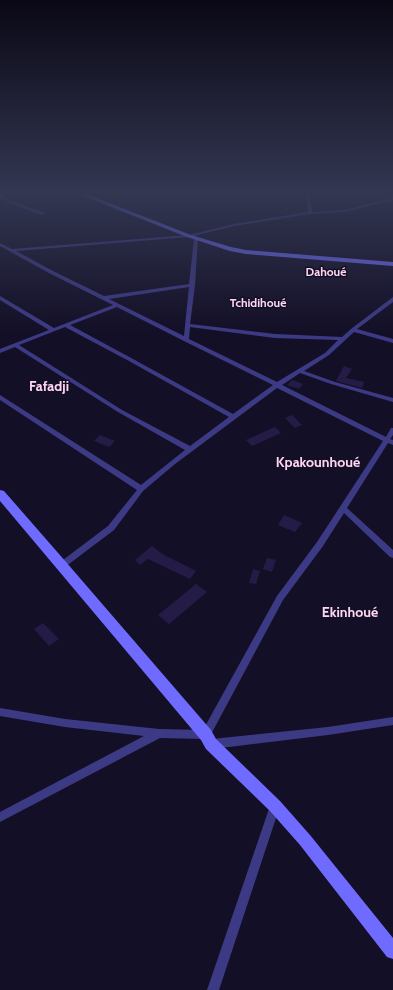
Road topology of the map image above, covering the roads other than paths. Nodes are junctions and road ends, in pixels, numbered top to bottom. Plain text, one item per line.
1 (145, 239) edge
2 (196, 239) joint
3 (0, 244) edge
4 (9, 249) junction
5 (0, 251) edge
6 (393, 264) edge
7 (192, 285) junction
8 (0, 298) edge
9 (104, 298) junction
10 (393, 299) edge
11 (117, 305) junction
12 (188, 325) junction
13 (65, 326) junction
14 (53, 330) junction
15 (353, 330) junction
16 (344, 339) junction
17 (186, 340) junction
18 (393, 341) edge
19 (15, 345) junction
20 (0, 351) edge
21 (300, 371) junction
22 (277, 385) junction
23 (0, 397) edge
24 (393, 400) edge
25 (233, 417) junction
26 (393, 430) edge
27 (390, 441) edge
28 (189, 449) junction
29 (141, 490) junction
30 (0, 494) edge
31 (343, 508) junction
32 (393, 555) edge
33 (62, 565) junction
34 (0, 712) edge
35 (393, 721) edge
36 (160, 733) junction
37 (209, 739) junction
38 (275, 806) junction
39 (0, 817) edge
40 (393, 951) edge
41 (212, 990) edge

1 - 4 street
2 - 6 street
2 - 7 street
3 - 4 street
4 - 5 street
4 - 9 street
7 - 9 street
7 - 12 street
8 - 14 street
9 - 11 street
10 - 15 street
11 - 13 street
11 - 17 street
12 - 16 street
12 - 17 street
13 - 14 street
13 - 25 street
14 - 19 street
15 - 16 street
15 - 18 street
16 - 21 street
17 - 22 street
19 - 20 street
19 - 28 street
21 - 22 street
21 - 24 street
22 - 25 street
22 - 27 street
23 - 29 street
25 - 28 street
26 - 27 street
27 - 31 street
28 - 29 street
29 - 33 street
30 - 33 street
31 - 32 street
31 - 37 street
33 - 37 street
34 - 36 street
35 - 37 street
36 - 37 street
36 - 39 street
37 - 38 street
38 - 40 street
38 - 41 street

